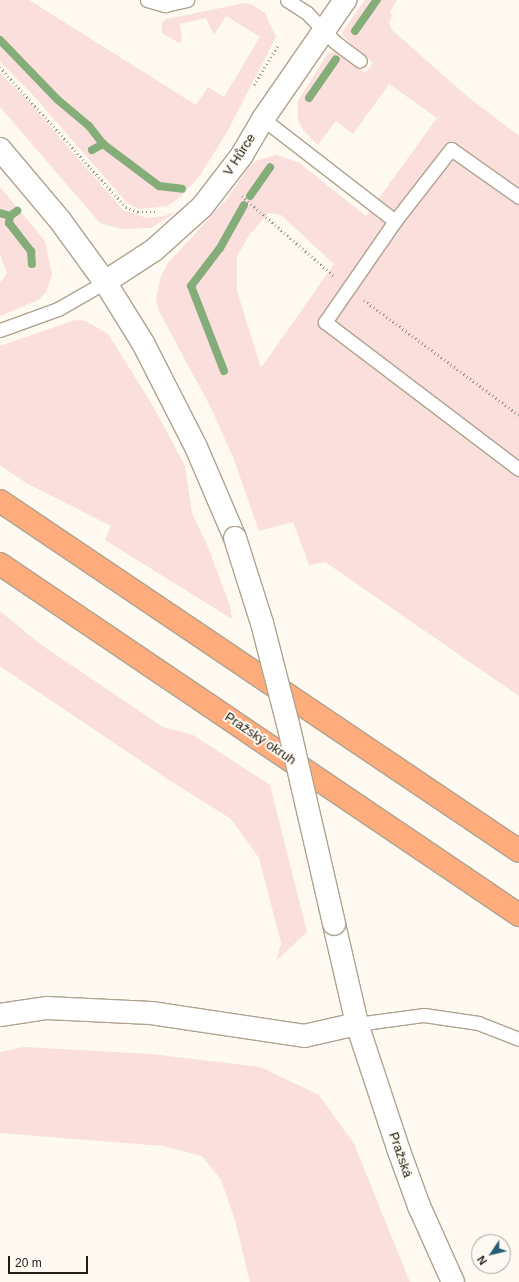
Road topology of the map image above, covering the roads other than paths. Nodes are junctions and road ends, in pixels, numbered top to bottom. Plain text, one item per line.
1 (147, 0) edge
2 (187, 0) edge
3 (287, 0) edge
4 (345, 0) edge
5 (322, 30) junction
6 (360, 60) dead end
7 (263, 119) junction
8 (0, 149) edge
9 (519, 197) edge
10 (395, 221) junction
11 (105, 282) junction
12 (0, 330) edge
13 (519, 469) edge
14 (0, 501) edge
15 (0, 564) edge
16 (519, 851) edge
17 (519, 916) edge
18 (0, 1015) edge
19 (357, 1024) junction
20 (519, 1039) edge
21 (453, 1282) edge

1 - 2 lane
3 - 5 lane
4 - 5 main road, V Hůrce
5 - 6 lane
5 - 7 main road, V Hůrce
7 - 10 lane
7 - 11 main road, V Hůrce
8 - 11 main road, Pražská
9 - 10 lane
10 - 13 lane
11 - 12 lane
11 - 19 main road, Pražská, bridge
14 - 16 highway
15 - 17 highway, Pražský okruh
18 - 19 main road
19 - 20 lane
19 - 21 main road, Pražská

